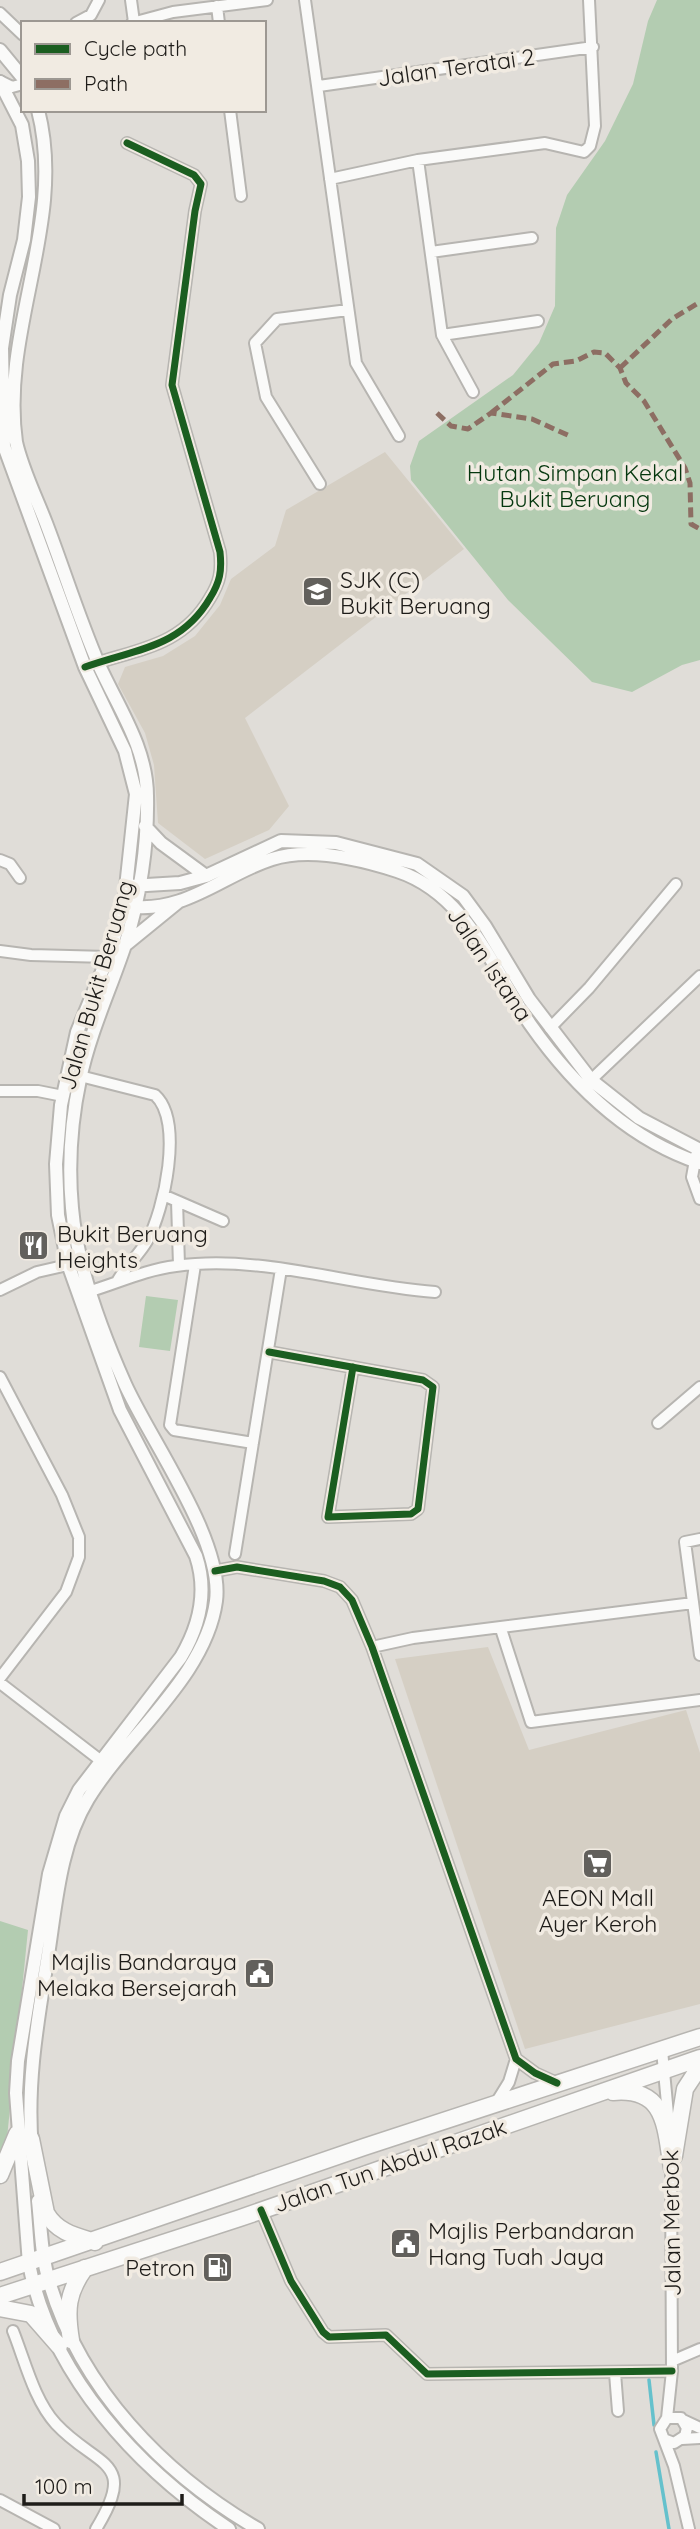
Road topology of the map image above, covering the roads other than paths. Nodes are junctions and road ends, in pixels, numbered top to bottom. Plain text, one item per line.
1 (99, 0) edge
2 (131, 0) edge
3 (267, 0) edge
4 (305, 0) edge
5 (589, 0) edge
6 (232, 2) edge
7 (217, 6) junction
8 (0, 13) edge
9 (80, 21) edge
10 (133, 21) edge
11 (138, 21) edge
12 (219, 21) edge
13 (21, 33) edge
14 (593, 47) junction
15 (0, 50) edge
16 (21, 76) edge
17 (0, 82) edge
18 (21, 86) edge
19 (319, 86) junction
20 (21, 88) edge
21 (13, 107) junction
22 (38, 112) edge
23 (230, 112) edge
24 (127, 143) dead end
25 (418, 160) junction
26 (330, 179) junction
27 (241, 196) dead end
28 (532, 238) dead end
29 (432, 252) junction
30 (348, 310) junction
31 (538, 321) dead end
32 (442, 335) junction
33 (473, 392) dead end
34 (398, 436) dead end
35 (2, 446) edge
36 (320, 484) dead end
37 (98, 662) junction
38 (85, 667) junction
39 (145, 826) junction
40 (0, 860) edge
41 (206, 876) junction
42 (20, 878) dead end
43 (676, 884) dead end
44 (133, 886) junction
45 (178, 902) junction
46 (129, 907) junction
47 (124, 946) junction
48 (0, 951) edge
49 (108, 957) junction
50 (700, 976) edge
51 (550, 1028) junction
52 (80, 1076) junction
53 (592, 1080) junction
54 (0, 1091) edge
55 (63, 1096) junction
56 (698, 1155) edge
57 (163, 1195) junction
58 (700, 1199) edge
59 (177, 1201) junction
60 (223, 1221) dead end
61 (75, 1263) junction
62 (179, 1265) junction
63 (195, 1265) junction
64 (281, 1269) junction
65 (118, 1280) junction
66 (0, 1290) edge
67 (435, 1292) dead end
68 (84, 1293) junction
69 (269, 1352) junction
70 (353, 1367) junction
71 (0, 1377) edge
72 (700, 1387) edge
73 (658, 1423) dead end
74 (253, 1443) junction
75 (700, 1539) edge
76 (235, 1555) dead end
77 (215, 1571) junction
78 (693, 1603) junction
79 (501, 1629) junction
80 (372, 1647) junction
81 (700, 1655) edge
82 (0, 1681) edge
83 (700, 1700) edge
84 (100, 1760) junction
85 (700, 2037) edge
86 (662, 2050) junction
87 (700, 2058) edge
88 (516, 2059) junction
89 (700, 2066) edge
90 (664, 2070) junction
91 (557, 2083) junction
92 (587, 2096) junction
93 (496, 2104) junction
94 (24, 2137) junction
95 (671, 2168) junction
96 (0, 2175) edge
97 (261, 2210) junction
98 (95, 2242) junction
99 (37, 2262) junction
100 (85, 2268) junction
101 (0, 2272) edge
102 (41, 2282) junction
103 (0, 2296) edge
104 (0, 2308) edge
105 (13, 2331) dead end
106 (65, 2343) junction
107 (700, 2349) edge
108 (672, 2366) junction
109 (615, 2373) junction
110 (618, 2410) dead end
111 (676, 2418) junction
112 (700, 2428) edge
113 (646, 2435) dead end
114 (663, 2437) junction
115 (700, 2438) edge
116 (680, 2441) junction
117 (674, 2466) junction
118 (0, 2500) edge
119 (54, 2529) edge
120 (96, 2529) edge
121 (229, 2529) edge
122 (258, 2529) edge
123 (689, 2529) edge

1 - 9 street
2 - 10 street
3 - 6 street
4 - 19 street
5 - 14 street
6 - 7 street
7 - 11 street
7 - 12 street
8 - 13 street
14 - 19 street, Jalan Teratai 2
14 - 25 street
15 - 16 main road
17 - 18 street
17 - 21 main road, Jalan Bukit Beruang
19 - 26 street
20 - 21 street
21 - 35 main road, Jalan Bukit Beruang
22 - 37 main road, Jalan Bukit Beruang
23 - 27 street
24 - 37 street
25 - 26 street
25 - 29 street
26 - 30 street
28 - 29 street
29 - 32 street
30 - 34 street
30 - 36 street
31 - 32 street
32 - 33 street
35 - 38 main road, Jalan Bukit Beruang
37 - 38 street
37 - 39 main road, Jalan Bukit Beruang
38 - 44 main road, Jalan Bukit Beruang
39 - 41 main road
39 - 44 main road, Jalan Bukit Beruang
40 - 42 street
41 - 44 main road, Jalan Istana
41 - 51 main road, Jalan Istana
43 - 51 street
44 - 46 main road, Jalan Bukit Beruang
45 - 46 main road, Jalan Istana
45 - 47 main road
45 - 56 main road, Jalan Istana
46 - 47 main road, Jalan Bukit Beruang
46 - 49 main road, Jalan Bukit Beruang
47 - 52 main road, Jalan Bukit Beruang
48 - 49 street
49 - 55 main road, Jalan Bukit Beruang
50 - 53 street
51 - 53 main road, Jalan Istana
52 - 57 street
52 - 61 main road, Jalan Bukit Beruang
53 - 56 main road, Jalan Istana
54 - 55 street
55 - 61 main road, Jalan Bukit Beruang
56 - 58 street
57 - 59 street
57 - 65 street
59 - 60 street
59 - 62 street
61 - 66 street
61 - 68 main road, Jalan Bukit Beruang
62 - 63 street
62 - 65 street
63 - 64 street
63 - 74 street
64 - 67 street
64 - 69 street
65 - 68 street
68 - 77 main road, Jalan Bukit Beruang
68 - 84 main road, Jalan Bukit Beruang
69 - 70 street
69 - 74 street
70 - 70 street
71 - 82 street
72 - 73 street
74 - 76 street
75 - 78 street
77 - 80 street
77 - 94 main road, Jalan Bukit Beruang
78 - 79 street
78 - 81 street
79 - 80 street
79 - 83 street
80 - 88 street
82 - 84 street
84 - 94 main road, Jalan Bukit Beruang
85 - 86 highway, Jalan Tun Abdul Razak
86 - 90 street, Jalan Merbok
86 - 91 highway, Jalan Tun Abdul Razak
87 - 90 highway, Jalan Tun Abdul Razak
88 - 91 street
88 - 93 street
89 - 95 highway
90 - 92 highway, Jalan Tun Abdul Razak
90 - 95 street, Jalan Merbok
91 - 93 highway, Jalan Tun Abdul Razak
92 - 95 highway
92 - 97 highway, Jalan Tun Abdul Razak
93 - 98 highway, Jalan Tun Abdul Razak
94 - 96 highway
94 - 98 highway
94 - 99 main road, Jalan Bukit Beruang
95 - 108 street, Jalan Merbok
97 - 100 highway, Jalan Tun Abdul Razak
97 - 109 street
98 - 99 highway, Jalan Tun Abdul Razak
99 - 101 highway, Jalan Tun Abdul Razak
99 - 102 main road, Jalan Bukit Beruang
100 - 102 highway, Jalan Tun Abdul Razak
100 - 106 highway
102 - 103 highway, Jalan Tun Abdul Razak
102 - 106 main road, Jalan Bukit Beruang
104 - 106 highway
105 - 120 street
106 - 121 main road
106 - 122 main road
107 - 108 street
108 - 109 street
108 - 111 street, Jalan Merbok
109 - 110 street
111 - 112 street
111 - 114 street
111 - 116 street
113 - 114 street
114 - 116 street
114 - 117 street
115 - 116 street
116 - 117 street
117 - 123 street
118 - 119 street

